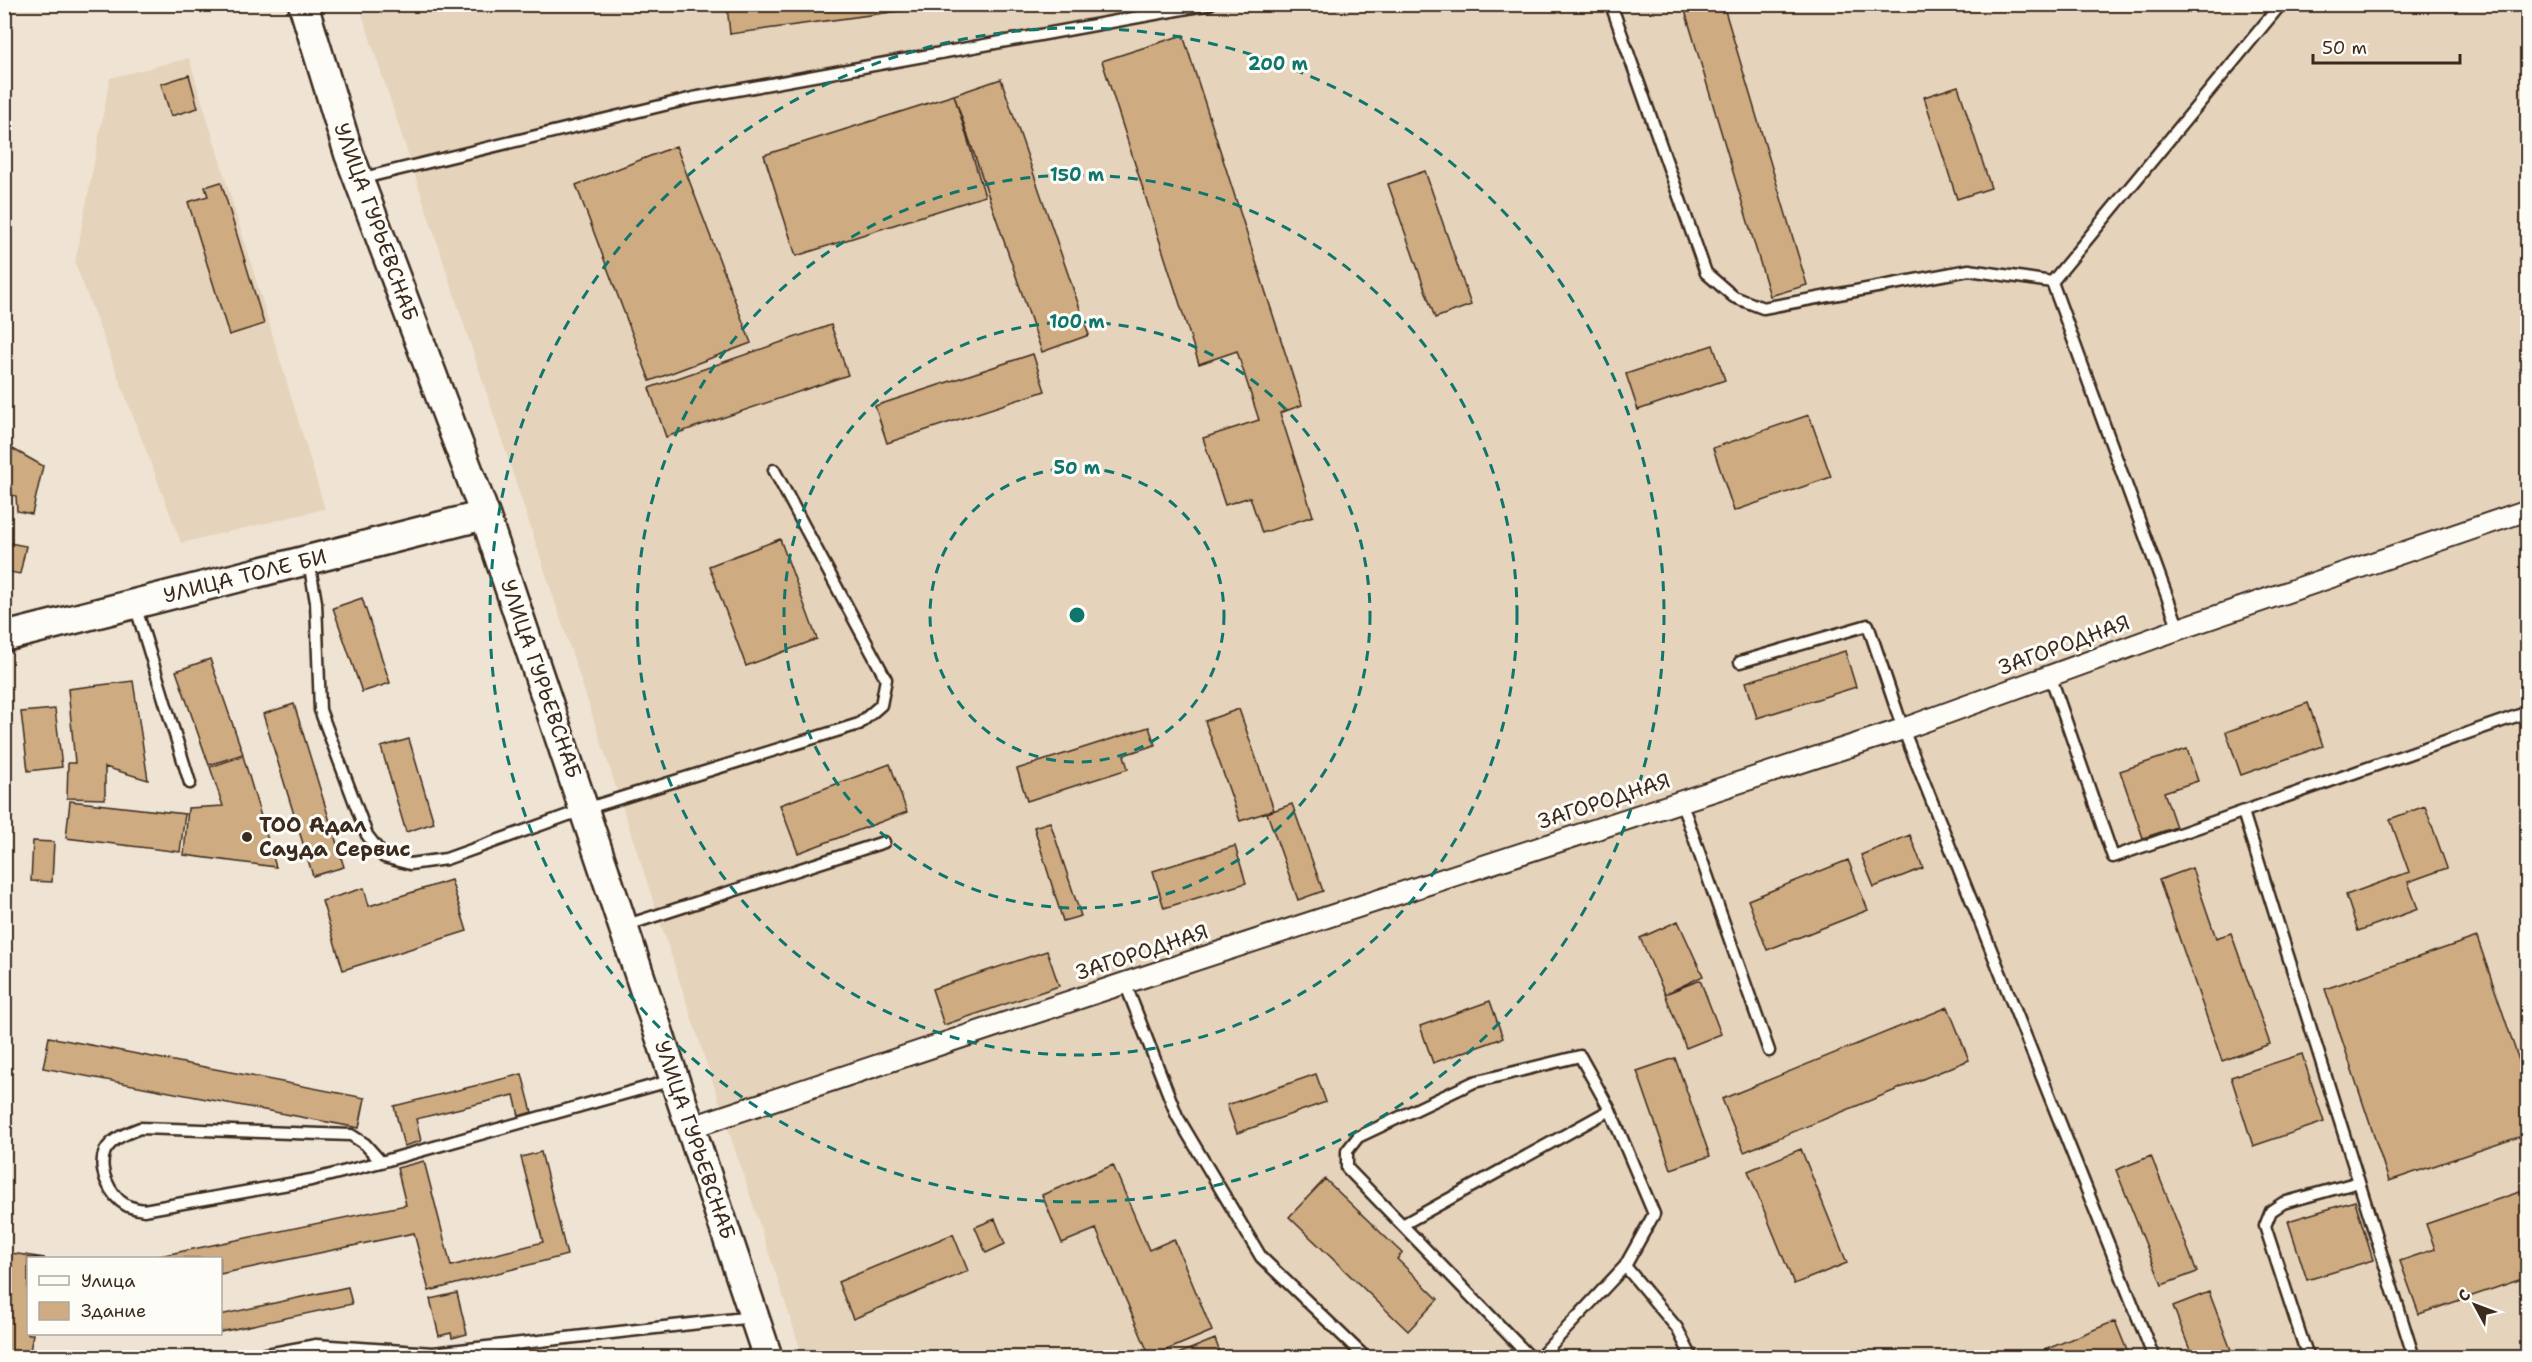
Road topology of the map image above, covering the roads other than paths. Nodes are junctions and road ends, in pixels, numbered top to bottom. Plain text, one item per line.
1 (303, 4) edge
2 (1210, 4) edge
3 (1607, 4) edge
4 (2281, 4) edge
5 (2524, 4) edge
6 (2528, 14) edge
7 (358, 179) junction
8 (2052, 282) junction
9 (774, 470) dead end
10 (2528, 510) edge
11 (485, 514) junction
12 (309, 560) junction
13 (134, 604) junction
14 (2179, 629) junction
15 (4, 638) edge
16 (1740, 662) dead end
17 (2050, 675) junction
18 (2528, 712) edge
19 (1902, 729) junction
20 (190, 783) dead end
21 (1682, 801) junction
22 (585, 809) junction
23 (2243, 812) junction
24 (884, 842) dead end
25 (624, 926) junction
26 (1125, 982) junction
27 (1769, 1052) dead end
28 (674, 1080) junction
29 (1610, 1110) junction
30 (692, 1127) junction
31 (381, 1162) junction
32 (2359, 1182) junction
33 (1404, 1224) junction
34 (1625, 1266) junction
35 (753, 1317) junction
36 (759, 1355) edge
37 (245, 1358) edge
38 (1366, 1358) edge
39 (1531, 1358) edge
40 (1539, 1358) edge
41 (1692, 1358) edge
42 (2154, 1358) edge
43 (2308, 1358) edge
44 (2414, 1358) edge

1 - 7 street, УЛИЦА ГУРЬЕВСНАБ
2 - 7 lane
3 - 8 lane
4 - 8 lane
5 - 6 lane
7 - 11 street, УЛИЦА ГУРЬЕВСНАБ
8 - 14 lane
9 - 22 lane
10 - 14 street, ЗАГОРОДНАЯ
11 - 12 street, УЛИЦА ТОЛЕ БИ
11 - 22 street, УЛИЦА ГУРЬЕВСНАБ
12 - 13 street, УЛИЦА ТОЛЕ БИ
12 - 22 lane
13 - 15 street, УЛИЦА ТОЛЕ БИ
13 - 20 lane
14 - 17 street, ЗАГОРОДНАЯ
16 - 19 lane
17 - 19 street, ЗАГОРОДНАЯ
17 - 23 lane
18 - 23 lane
19 - 21 street, ЗАГОРОДНАЯ
19 - 42 lane
21 - 26 street, ЗАГОРОДНАЯ
21 - 27 lane
22 - 25 street, УЛИЦА ГУРЬЕВСНАБ
23 - 32 lane
24 - 25 lane
25 - 28 street, УЛИЦА ГУРЬЕВСНАБ
26 - 30 street, ЗАГОРОДНАЯ
26 - 38 lane
28 - 30 street, УЛИЦА ГУРЬЕВСНАБ
28 - 31 lane
29 - 33 lane
29 - 33 lane
29 - 34 lane
30 - 35 street, УЛИЦА ГУРЬЕВСНАБ
31 - 31 lane
32 - 43 lane
32 - 44 lane
33 - 39 lane
34 - 40 lane
34 - 41 lane
35 - 36 street, УЛИЦА ГУРЬЕВСНАБ
35 - 37 lane

